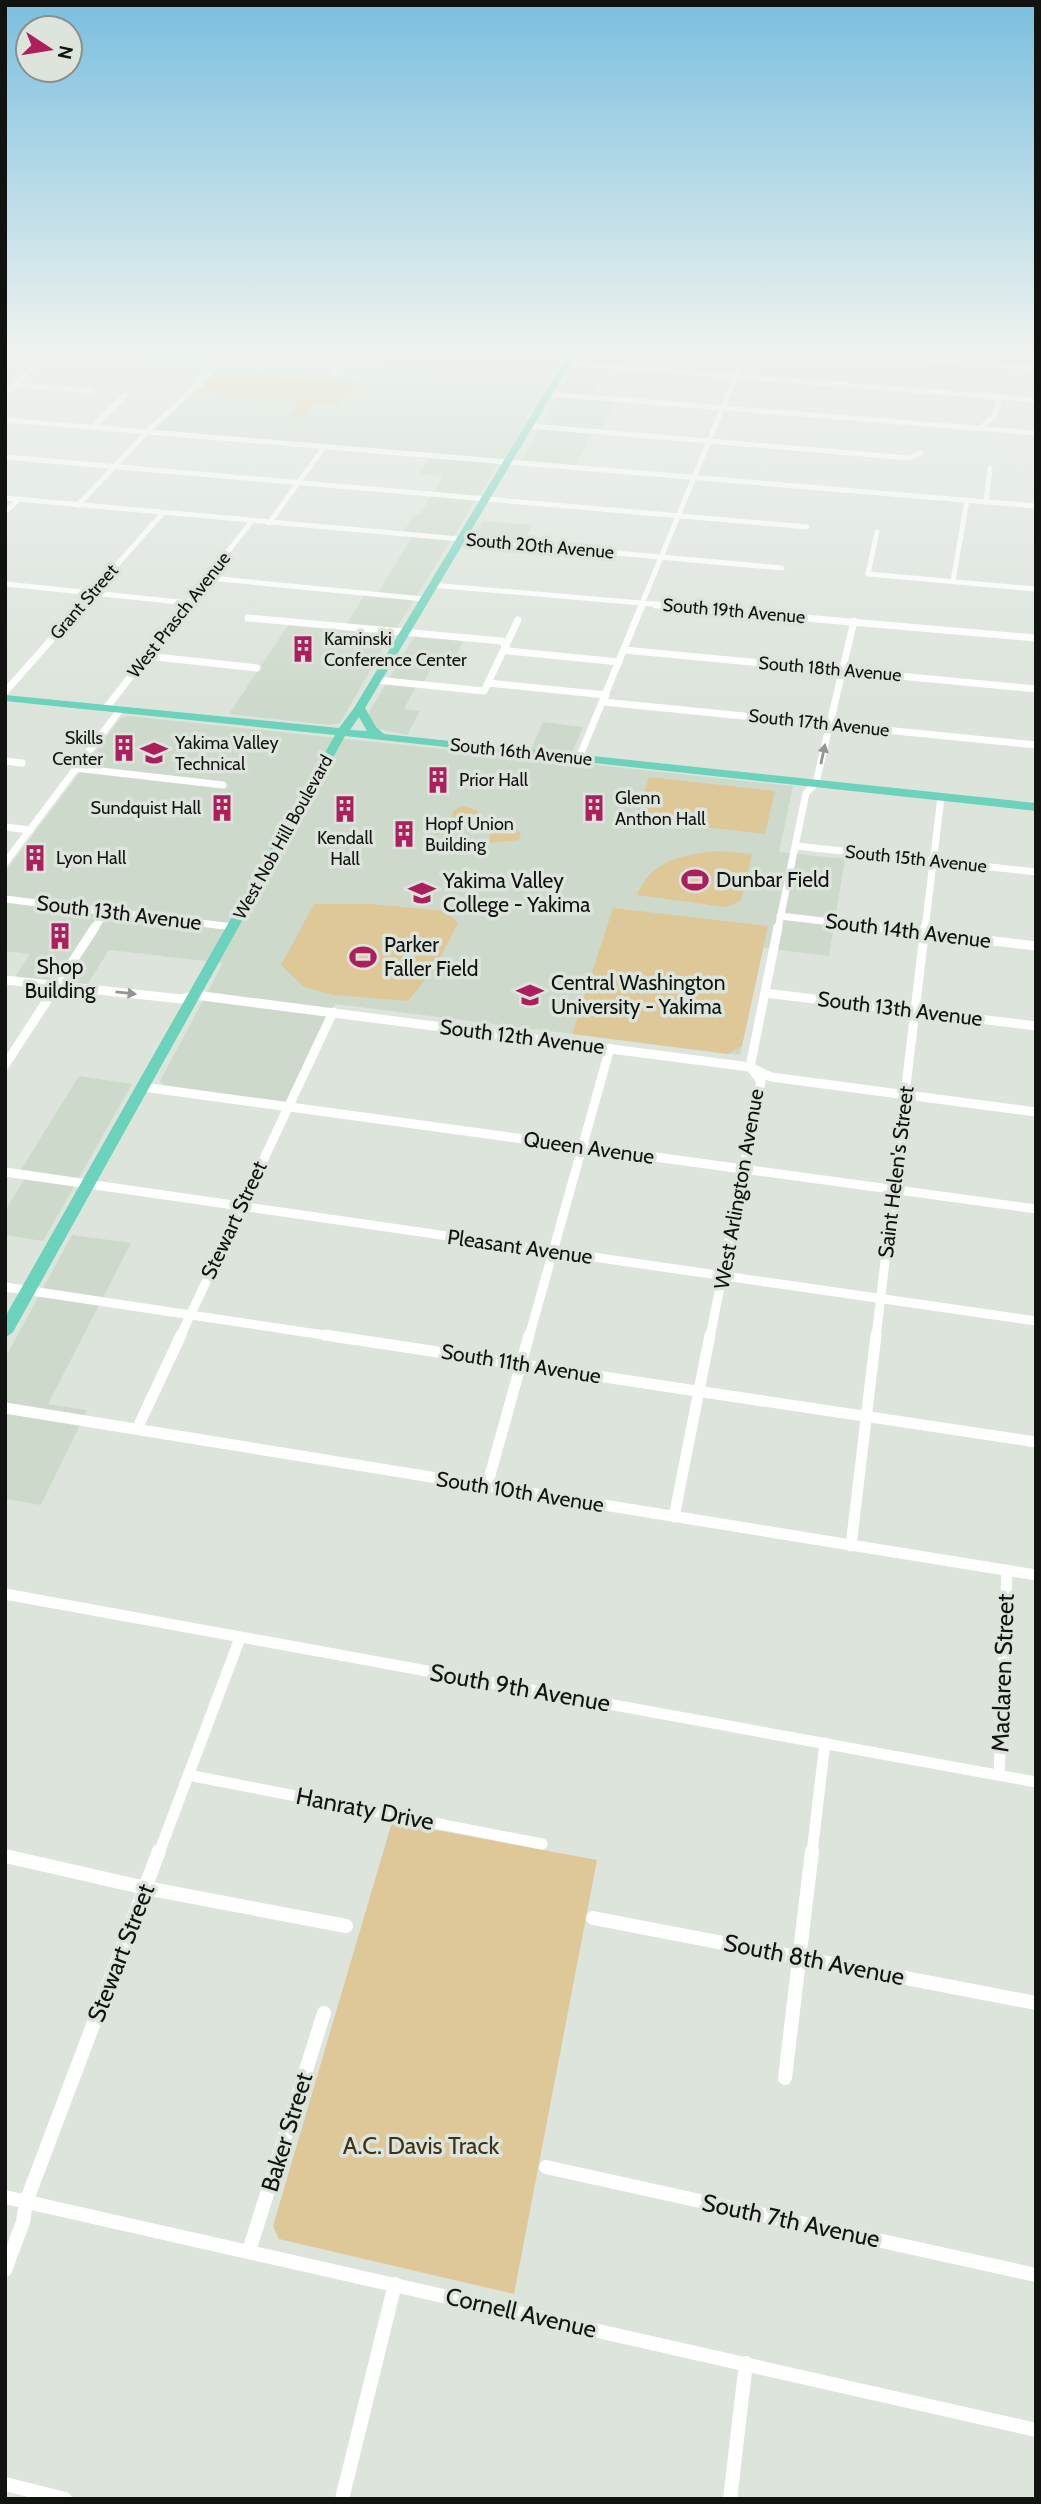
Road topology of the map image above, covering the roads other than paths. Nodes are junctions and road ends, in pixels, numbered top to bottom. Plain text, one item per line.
1 (113, 468) edge
2 (124, 468) edge
3 (310, 468) edge
4 (505, 468) edge
5 (583, 468) edge
6 (697, 468) edge
7 (990, 468) dead end
8 (693, 478) junction
9 (299, 483) junction
10 (5, 498) edge
11 (19, 499) junction
12 (486, 499) junction
13 (967, 500) junction
14 (986, 502) junction
15 (78, 505) junction
16 (1036, 506) edge
17 (5, 512) edge
18 (163, 513) junction
19 (677, 516) junction
20 (252, 521) junction
21 (269, 523) junction
22 (807, 527) dead end
23 (877, 531) dead end
24 (460, 539) junction
25 (660, 558) junction
26 (782, 568) dead end
27 (209, 578) junction
28 (953, 581) junction
29 (5, 584) edge
30 (432, 585) junction
31 (1036, 589) edge
32 (92, 592) junction
33 (424, 599) junction
34 (190, 603) junction
35 (642, 603) junction
36 (248, 618) dead end
37 (518, 620) dead end
38 (854, 621) junction
39 (403, 633) junction
40 (1036, 638) edge
41 (504, 646) junction
42 (624, 650) junction
43 (147, 656) junction
44 (619, 662) junction
45 (257, 668) dead end
46 (841, 670) junction
47 (376, 680) junction
48 (488, 683) junction
49 (1036, 689) edge
50 (5, 692) edge
51 (5, 698) edge
52 (604, 698) junction
53 (106, 708) junction
54 (358, 709) junction
55 (120, 710) junction
56 (829, 724) junction
57 (342, 732) junction
58 (382, 736) junction
59 (1036, 745) edge
60 (579, 758) junction
61 (5, 761) edge
62 (22, 763) dead end
63 (75, 768) junction
64 (816, 783) junction
65 (223, 785) dead end
66 (942, 797) junction
67 (1036, 807) edge
68 (5, 827) edge
69 (30, 830) junction
70 (796, 846) junction
71 (933, 861) junction
72 (5, 863) edge
73 (1036, 872) edge
74 (5, 900) edge
75 (105, 912) junction
76 (780, 916) junction
77 (233, 927) junction
78 (926, 932) junction
79 (1036, 946) edge
80 (5, 980) edge
81 (59, 986) junction
82 (765, 993) junction
83 (195, 995) junction
84 (915, 1011) junction
85 (333, 1012) junction
86 (1036, 1026) edge
87 (610, 1048) junction
88 (5, 1065) edge
89 (750, 1067) junction
90 (143, 1087) junction
91 (905, 1094) junction
92 (287, 1107) junction
93 (1036, 1112) edge
94 (582, 1147) junction
95 (746, 1168) junction
96 (5, 1172) edge
97 (88, 1185) junction
98 (894, 1189) junction
99 (241, 1207) junction
100 (1036, 1209) edge
101 (553, 1251) junction
102 (723, 1277) junction
103 (5, 1287) edge
104 (28, 1291) junction
105 (881, 1299) junction
106 (190, 1314) junction
107 (1036, 1321) edge
108 (5, 1332) edge
109 (521, 1364) junction
110 (700, 1391) junction
111 (5, 1408) edge
112 (867, 1417) junction
113 (137, 1429) junction
114 (1036, 1442) edge
115 (487, 1486) junction
116 (674, 1517) junction
117 (851, 1546) junction
118 (1007, 1570) junction
119 (1036, 1575) edge
120 (5, 1594) edge
121 (240, 1638) junction
122 (825, 1743) junction
123 (188, 1775) junction
124 (999, 1775) junction
125 (1036, 1782) edge
126 (542, 1844) dead end
127 (5, 1856) edge
128 (146, 1888) junction
129 (593, 1918) dead end
130 (346, 1926) dead end
131 (800, 1957) junction
132 (1036, 2003) edge
133 (324, 2012) dead end
134 (785, 2078) dead end
135 (546, 2167) dead end
136 (5, 2197) edge
137 (26, 2202) junction
138 (249, 2251) junction
139 (5, 2270) edge
140 (1036, 2275) edge
141 (395, 2284) junction
142 (746, 2363) junction
143 (1036, 2430) edge
144 (5, 2484) edge
145 (65, 2499) edge
146 (342, 2499) edge
147 (730, 2499) edge

1 - 15 street
2 - 9 street
3 - 9 street
4 - 12 main road, West Nob Hill Boulevard
5 - 8 street
6 - 8 street
7 - 14 street
8 - 13 street
8 - 19 street
9 - 12 street
9 - 21 street
10 - 11 street, South 20th Avenue
11 - 15 street, South 20th Avenue
11 - 17 street
12 - 19 street
12 - 24 main road, West Nob Hill Boulevard
13 - 14 street
13 - 28 street
14 - 16 street
15 - 18 street, South 20th Avenue
18 - 20 street, South 20th Avenue
18 - 32 street, Grant Street
19 - 22 street
19 - 25 street
20 - 21 street, South 20th Avenue
20 - 27 street, West Prasch Avenue
21 - 24 street, South 20th Avenue
23 - 28 street
24 - 25 street, South 20th Avenue
24 - 30 main road, West Nob Hill Boulevard
25 - 26 street, South 20th Avenue
25 - 35 street
27 - 33 street
27 - 34 street, West Prasch Avenue
28 - 31 street
29 - 32 street
30 - 33 main road, West Nob Hill Boulevard
30 - 35 street, South 19th Avenue
32 - 34 street
32 - 50 street, Grant Street
33 - 39 main road, West Nob Hill Boulevard
34 - 43 street, West Prasch Avenue
35 - 38 street, South 19th Avenue
35 - 42 street
36 - 39 street
37 - 41 street
38 - 40 street, South 19th Avenue
38 - 46 street, West Arlington Avenue
39 - 41 street
39 - 47 main road, West Nob Hill Boulevard
41 - 44 street
41 - 48 street
42 - 44 street
42 - 46 street, South 18th Avenue
43 - 45 street
43 - 53 street, West Prasch Avenue
44 - 52 street
46 - 49 street, South 18th Avenue
46 - 56 street, West Arlington Avenue
47 - 48 street, South 17th Avenue
47 - 54 main road, West Nob Hill Boulevard
48 - 52 street, South 17th Avenue
51 - 53 main road, South 16th Avenue
52 - 56 street, South 17th Avenue
52 - 60 street
53 - 55 main road, South 16th Avenue
54 - 57 main road, West Nob Hill Boulevard
54 - 58 main road
55 - 57 main road, South 16th Avenue
55 - 63 street
56 - 59 street, South 17th Avenue
64 -> 56 street, West Arlington Avenue
57 - 58 main road, South 16th Avenue
57 - 77 main road, West Nob Hill Boulevard
58 - 60 main road, South 16th Avenue
60 - 64 main road, South 16th Avenue
61 - 62 street
63 - 65 street
63 - 69 street
64 - 66 main road, South 16th Avenue
64 - 70 street, West Arlington Avenue
66 - 67 main road, South 16th Avenue
66 - 71 street, Saint Helen's Street
68 - 69 street
69 - 72 street
70 - 71 street, South 15th Avenue
70 - 76 street, West Arlington Avenue
71 - 73 street, South 15th Avenue
71 - 78 street, Saint Helen's Street
74 - 75 street, South 13th Avenue
75 - 77 street, South 13th Avenue
75 - 81 street
76 - 78 street, South 14th Avenue
76 - 82 street, West Arlington Avenue
77 - 83 main road, West Nob Hill Boulevard
78 - 79 street, South 14th Avenue
78 - 84 street, Saint Helen's Street
80 - 81 street, South 12th Avenue
81 -> 83 street, South 12th Avenue
81 - 88 street
82 - 84 street, South 13th Avenue
82 - 89 street, West Arlington Avenue
83 - 85 street, South 12th Avenue
83 - 90 main road, West Nob Hill Boulevard
84 - 86 street, South 13th Avenue
84 - 91 street, Saint Helen's Street
85 - 87 street, South 12th Avenue
85 - 92 street, Stewart Street
87 - 89 street, South 12th Avenue
87 - 94 street
89 - 91 street, South 12th Avenue
89 - 95 street, West Arlington Avenue
90 - 92 street, Queen Avenue
90 - 97 main road, West Nob Hill Boulevard
91 - 93 street, South 12th Avenue
91 - 98 street, Saint Helen's Street
92 - 94 street, Queen Avenue
92 - 99 street, Stewart Street
94 - 95 street, Queen Avenue
94 - 101 street
95 - 98 street, Queen Avenue
95 - 102 street, West Arlington Avenue
96 - 97 street, Pleasant Avenue
97 - 99 street, Pleasant Avenue
97 - 104 main road, West Nob Hill Boulevard
98 - 100 street, Queen Avenue
98 - 105 street, Saint Helen's Street
99 - 101 street, Pleasant Avenue
99 - 106 street, Stewart Street
101 - 102 street, Pleasant Avenue
101 - 109 street
102 - 105 street, Pleasant Avenue
102 - 110 street, West Arlington Avenue
103 - 104 street, South 11th Avenue
104 - 106 street, South 11th Avenue
104 - 108 main road, West Nob Hill Boulevard
105 - 107 street, Pleasant Avenue
105 - 112 street, Saint Helen's Street
106 - 109 street, South 11th Avenue
106 - 113 street, Stewart Street
109 - 110 street, South 11th Avenue
109 - 115 street
110 - 112 street, South 11th Avenue
110 - 116 street, West Arlington Avenue
111 - 113 street, South 10th Avenue
112 - 114 street, South 11th Avenue
112 - 117 street, Saint Helen's Street
113 - 115 street, South 10th Avenue
115 - 116 street, South 10th Avenue
116 - 117 street, South 10th Avenue
117 - 118 street, South 10th Avenue
118 - 119 street, South 10th Avenue
118 - 124 street, Maclaren Street
120 - 121 street, South 9th Avenue
121 - 122 street, South 9th Avenue
121 - 123 street, Stewart Street
122 - 124 street, South 9th Avenue
122 - 131 street
123 - 126 street, Hanraty Drive
123 - 128 street, Stewart Street
124 - 125 street, South 9th Avenue
127 - 128 street
128 - 130 street
128 - 137 street, Stewart Street
129 - 131 street, South 8th Avenue
131 - 132 street, South 8th Avenue
131 - 134 street
133 - 138 street, Baker Street
135 - 140 street, South 7th Avenue
136 - 137 street, Cornell Avenue
137 - 138 street, Cornell Avenue
137 - 139 street, Stewart Street
138 - 141 street, Cornell Avenue
141 - 142 street, Cornell Avenue
141 - 146 street
142 - 143 street, Cornell Avenue
142 - 147 street
144 - 145 street

